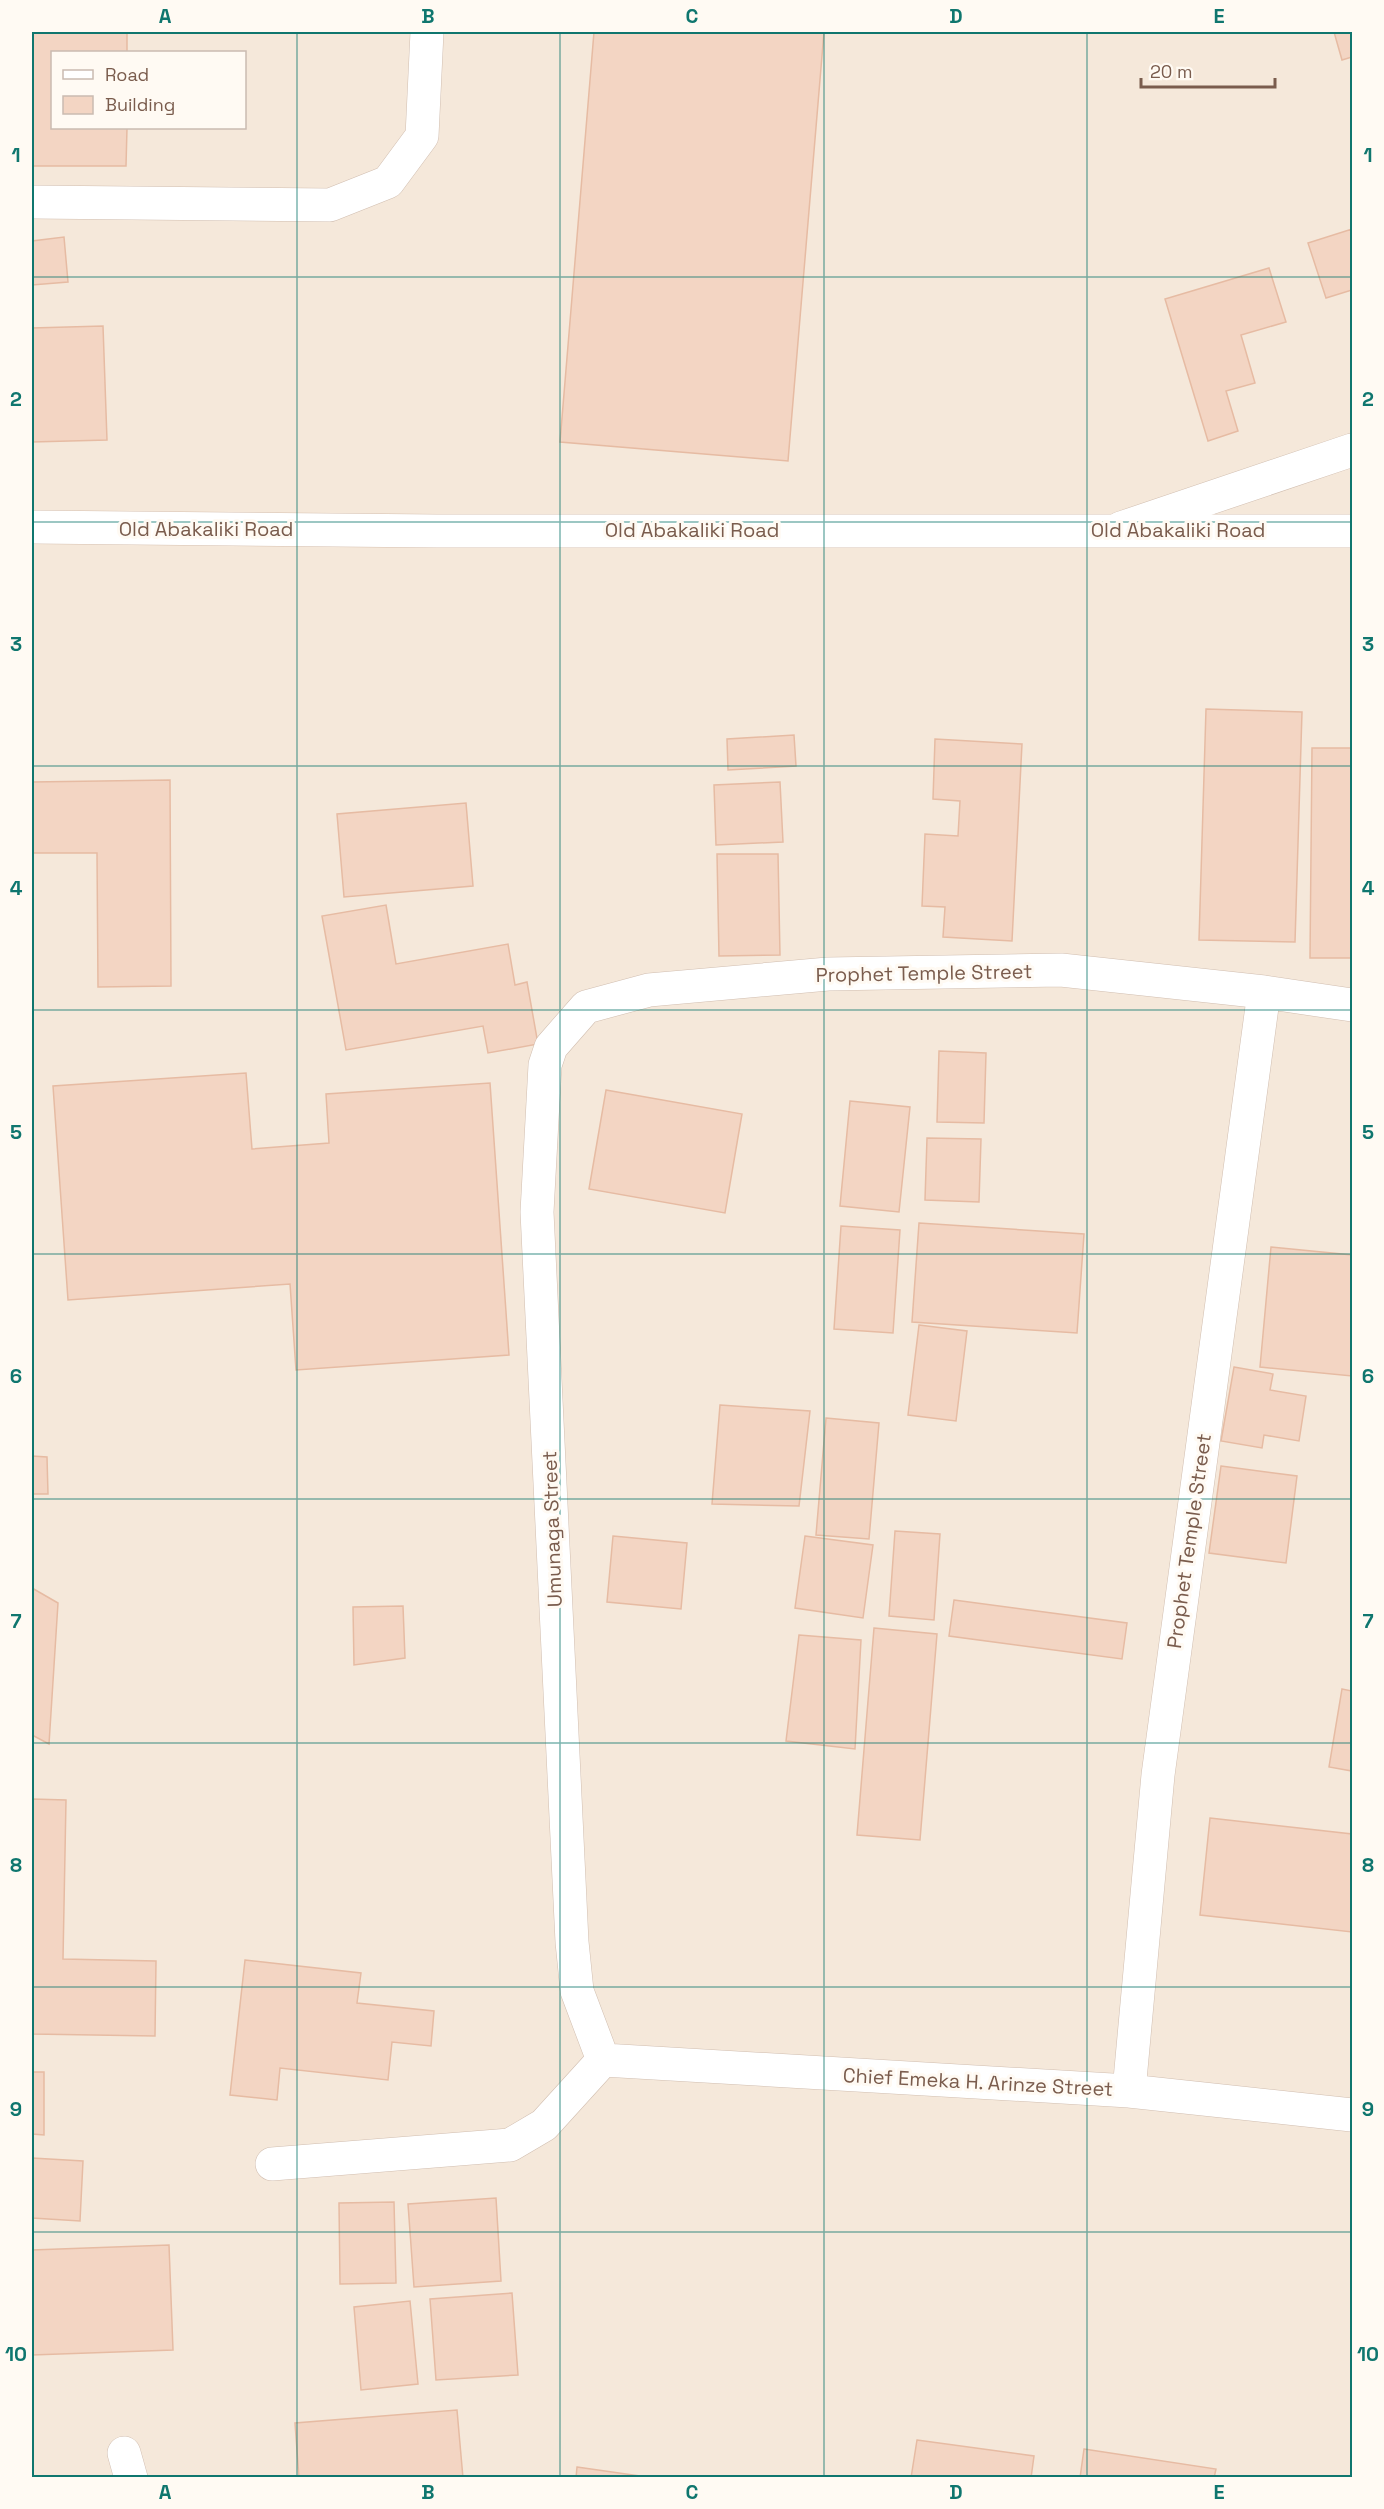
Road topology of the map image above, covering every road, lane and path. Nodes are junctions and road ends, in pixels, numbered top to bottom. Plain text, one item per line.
1 (428, 32) edge
2 (32, 202) edge
3 (1353, 450) edge
4 (32, 527) edge
5 (1118, 529) junction
6 (1353, 531) edge
7 (1264, 992) junction
8 (1353, 1005) edge
9 (586, 1006) joint
10 (603, 2060) junction
11 (1129, 2091) junction
12 (1353, 2115) edge
13 (272, 2164) dead end

1 - 2 street
3 - 5 street
4 - 5 street, Old Abakaliki Road
5 - 6 street, Old Abakaliki Road
7 - 8 street, Prophet Temple Street
7 - 9 street, Prophet Temple Street
7 - 11 street, Prophet Temple Street
9 - 10 street, Umunaga Street
10 - 11 street, Chief Emeka H. Arinze Street
10 - 13 street
11 - 12 street, Chief Emeka H. Arinze Street

